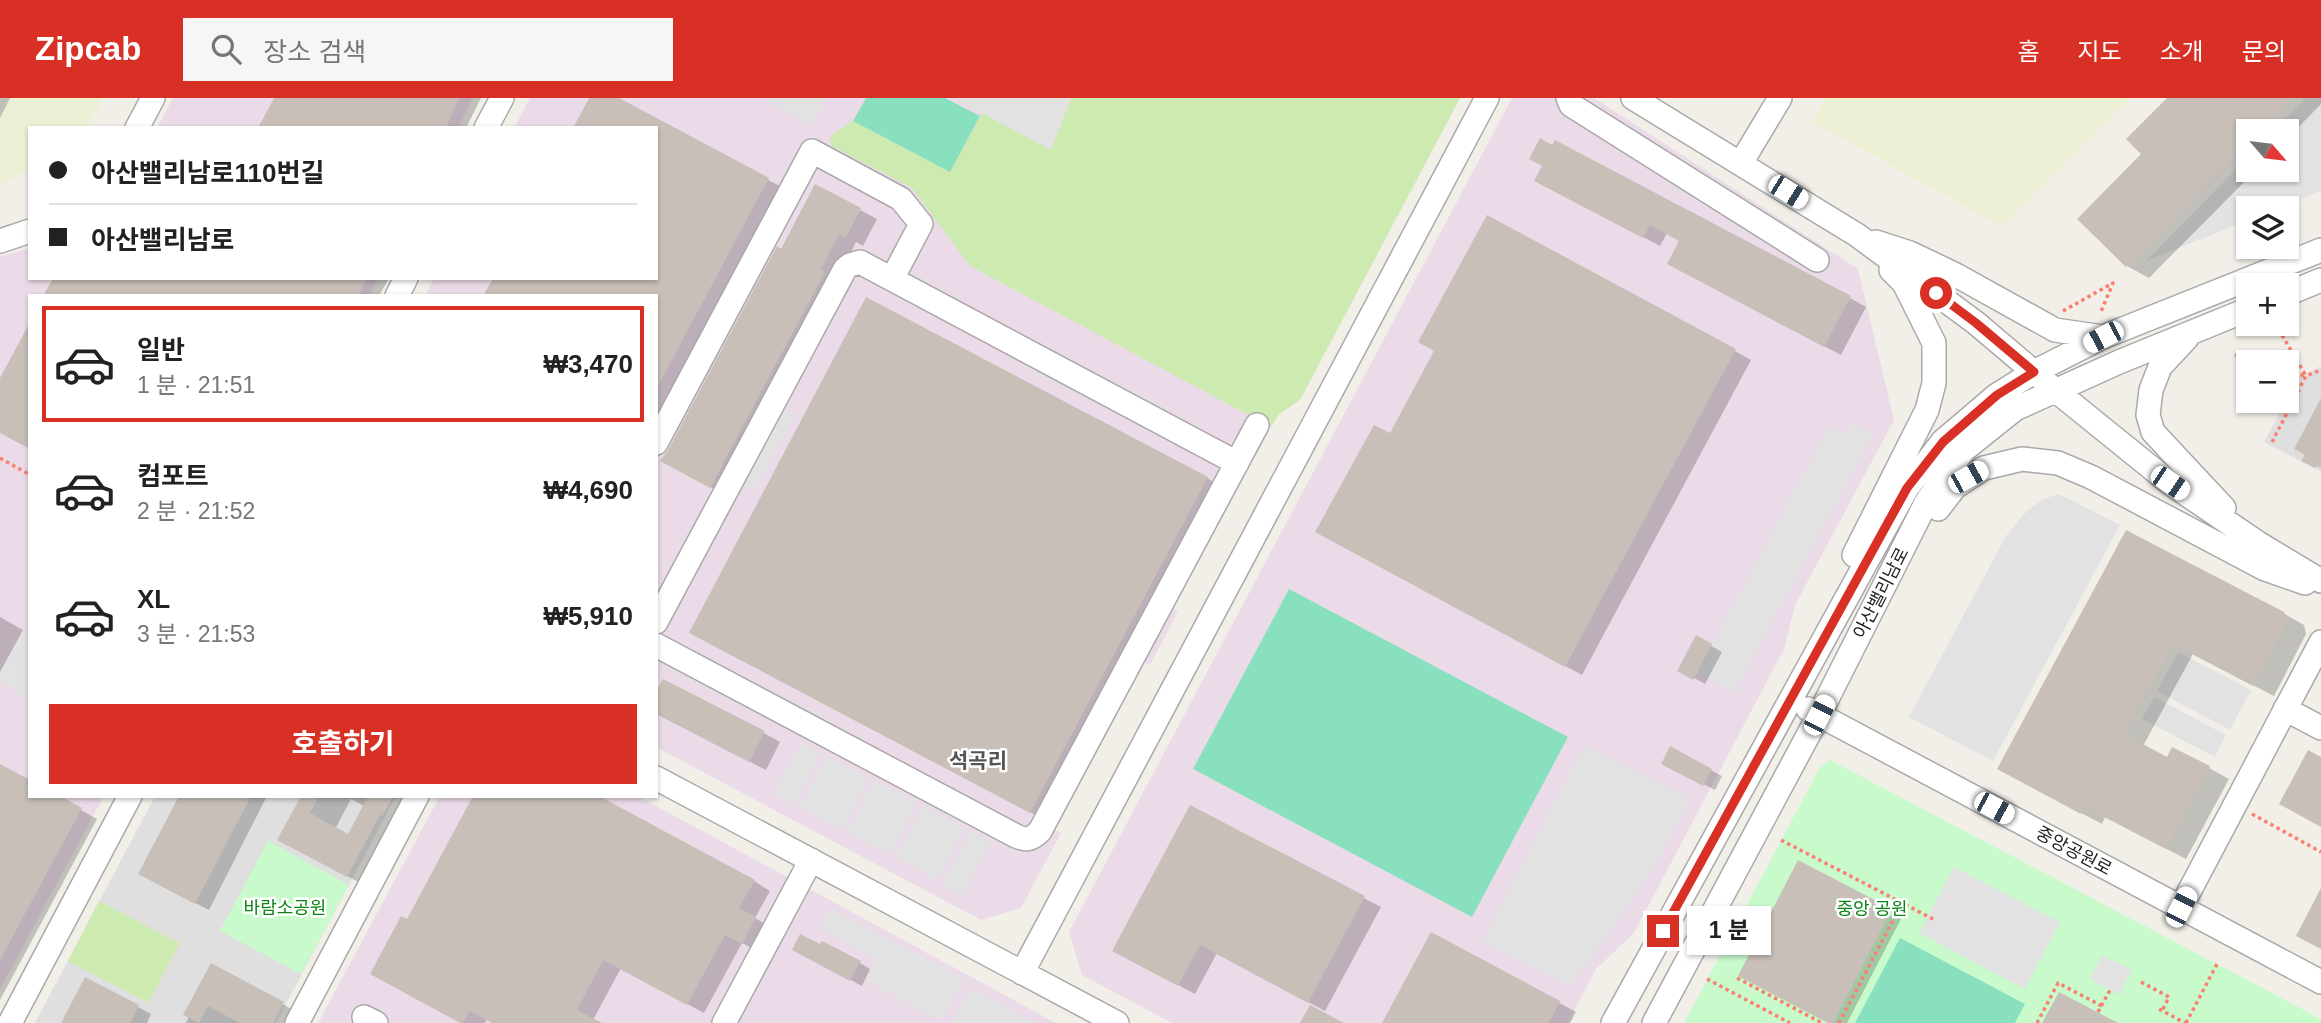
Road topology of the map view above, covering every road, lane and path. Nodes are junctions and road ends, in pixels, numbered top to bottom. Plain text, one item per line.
1 (153, 98) edge
2 (502, 98) edge
3 (1487, 98) edge
4 (1569, 98) edge
5 (1633, 98) edge
6 (1780, 98) edge
7 (138, 126) edge
8 (487, 126) edge
9 (1741, 163) junction
10 (28, 232) edge
11 (1857, 235) junction
12 (0, 241) edge
13 (2321, 250) edge
14 (1817, 260) dead end
15 (892, 279) junction
16 (2321, 280) edge
17 (2299, 289) edge
18 (2058, 313) dead end
19 (2236, 314) edge
20 (2101, 327) junction
21 (2192, 332) junction
22 (2283, 336) edge
23 (2321, 370) edge
24 (2034, 372) junction
25 (2299, 374) edge
26 (2306, 376) junction
27 (2055, 390) junction
28 (1257, 425) dead end
29 (658, 439) edge
30 (2272, 442) dead end
31 (0, 458) edge
32 (1237, 463) junction
33 (28, 474) edge
34 (2258, 543) junction
35 (1895, 565) junction
36 (2321, 581) edge
37 (2321, 588) edge
38 (1847, 596) junction
39 (658, 618) edge
40 (2321, 642) edge
41 (658, 646) edge
42 (1790, 699) junction
43 (2285, 709) junction
44 (1819, 715) junction
45 (2321, 728) edge
46 (658, 779) edge
47 (129, 798) edge
48 (416, 798) edge
49 (2250, 813) dead end
50 (1781, 840) dead end
51 (2321, 852) edge
52 (811, 860) junction
53 (1902, 903) junction
54 (2181, 907) junction
55 (1935, 920) dead end
56 (2217, 964) dead end
57 (1022, 973) junction
58 (1737, 978) dead end
59 (1707, 979) dead end
60 (2141, 982) dead end
61 (2321, 982) edge
62 (2110, 990) dead end
63 (2102, 1006) junction
64 (2098, 1013) dead end
65 (9, 1023) edge
66 (297, 1023) edge
67 (724, 1023) edge
68 (1116, 1023) edge
69 (1613, 1023) edge
70 (1654, 1023) edge
71 (1790, 1023) edge
72 (1822, 1023) edge
73 (1839, 1023) edge
74 (2037, 1023) edge
75 (2185, 1023) edge

1 - 7 street
2 - 8 street
3 - 57 street
4 - 14 street
5 - 9 street
6 - 9 street
9 - 11 street
10 - 12 street
11 - 20 street
11 - 24 street
11 - 38 street
13 - 20 street, 아산밸리남로
15 - 29 street
15 - 32 street
15 - 39 street
16 - 17 street
18 - 20 path
19 - 21 street, 아산밸리남로
20 - 24 street, 아산밸리남로
21 - 27 street, 아산밸리남로
21 - 34 street
22 - 26 path
23 - 26 path
24 - 27 street
24 - 38 street, 아산밸리남로
25 - 26 path
26 - 30 path
27 - 34 street
27 - 35 street, 아산밸리남로
28 - 32 street
31 - 33 path
32 - 41 street
34 - 36 street
35 - 37 street
35 - 44 street, 아산밸리남로
38 - 42 street, 아산밸리남로
40 - 43 street
42 - 44 street, 중앙공원로
42 - 69 street, 아산밸리남로
43 - 45 street
43 - 54 street
44 - 54 street, 중앙공원로
44 - 70 street, 아산밸리남로
46 - 52 street
47 - 65 street
48 - 66 street
49 - 51 path
50 - 53 path
52 - 57 street
52 - 67 street
53 - 55 path
53 - 73 path
54 - 61 street, 중앙공원로
56 - 75 path
57 - 68 street
58 - 72 path
59 - 71 path
60 - 75 path
62 - 63 path
63 - 64 path
63 - 74 path

